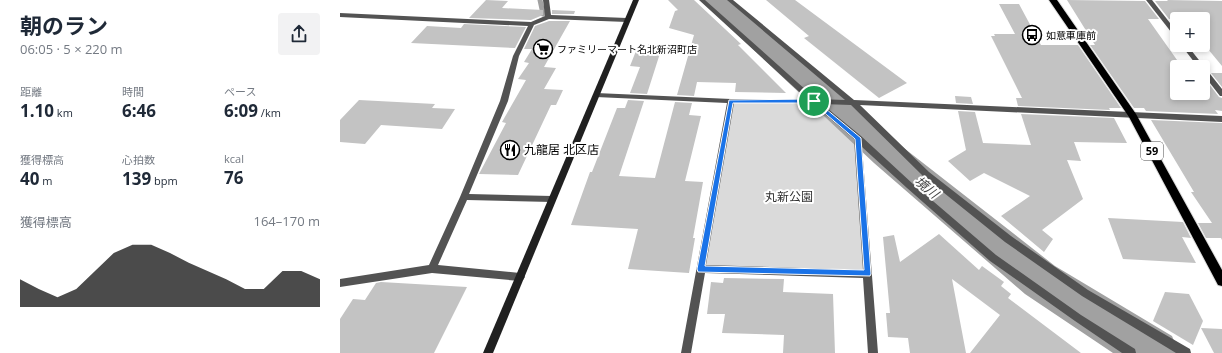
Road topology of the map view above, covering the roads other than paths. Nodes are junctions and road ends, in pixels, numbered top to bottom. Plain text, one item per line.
1 (546, 0) edge
2 (636, 0) edge
3 (702, 0) edge
4 (730, 0) edge
5 (1053, 0) edge
6 (1149, 0) edge
7 (340, 16) edge
8 (548, 16) junction
9 (627, 20) junction
10 (532, 24) junction
11 (1170, 27) edge
12 (1189, 52) edge
13 (1196, 60) edge
14 (1210, 78) edge
15 (596, 94) junction
16 (1222, 94) edge
17 (731, 101) junction
18 (815, 101) junction
19 (853, 104) junction
20 (1134, 116) junction
21 (1222, 119) edge
22 (858, 138) junction
23 (464, 198) junction
24 (552, 199) junction
25 (432, 269) junction
26 (701, 269) junction
27 (868, 274) junction
28 (520, 277) junction
29 (1222, 281) edge
30 (340, 283) edge
31 (488, 353) edge
32 (686, 353) edge
33 (873, 353) edge
34 (1131, 353) edge
35 (1186, 353) edge

1 - 8 street
2 - 9 street
3 - 18 street
4 - 19 street
5 - 20 main road, 59
6 - 11 street
7 - 10 street
8 - 9 street
8 - 10 street
9 - 15 street
10 - 23 street
12 - 13 street
14 - 16 street
15 - 17 street
15 - 24 street
17 - 18 street
17 - 26 street
18 - 19 street
18 - 22 street
19 - 20 street
19 - 35 street
20 - 21 street
20 - 29 main road, 59
22 - 27 street
22 - 34 street
23 - 24 street
23 - 25 street
24 - 28 street
25 - 28 street
25 - 30 street
26 - 27 street
26 - 32 street
27 - 33 street
28 - 31 street

